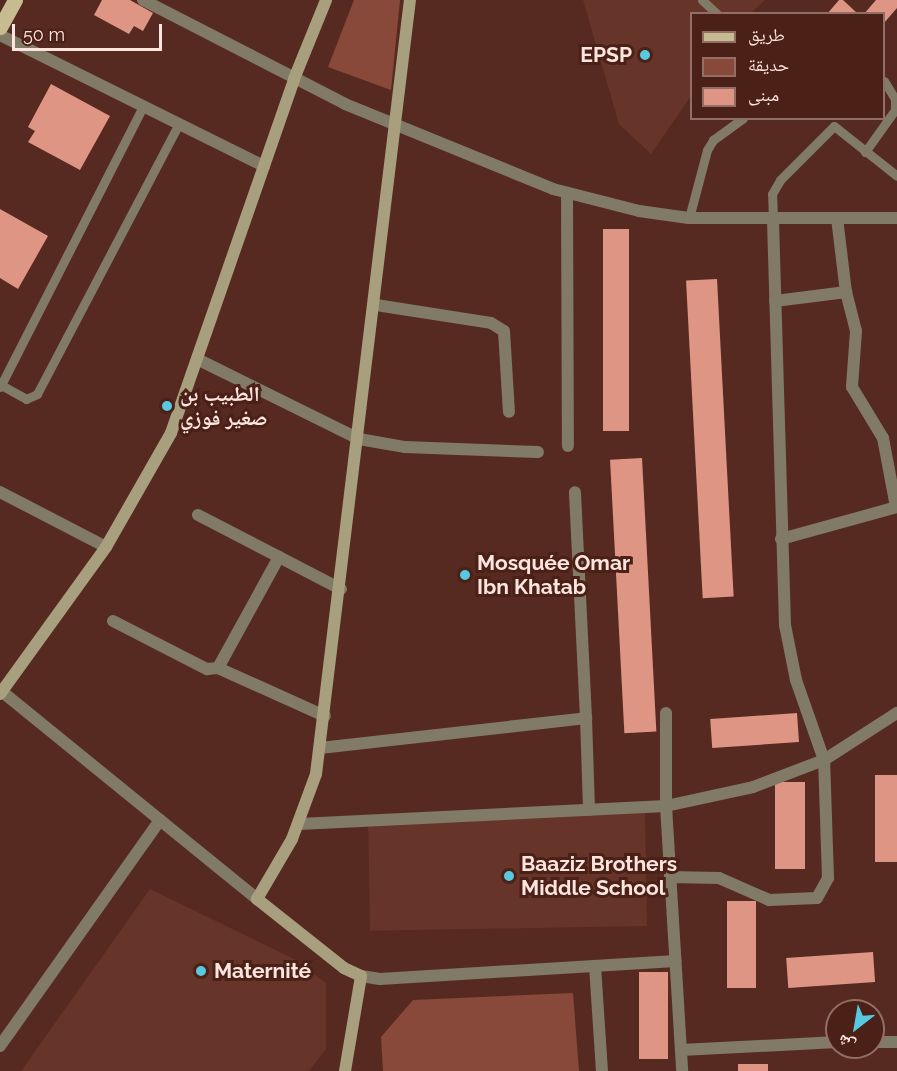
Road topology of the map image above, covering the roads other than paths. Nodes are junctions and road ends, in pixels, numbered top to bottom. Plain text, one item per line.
1 (15, 0) edge
2 (143, 0) edge
3 (326, 0) edge
4 (410, 0) edge
5 (702, 0) edge
6 (715, 12) edge
7 (0, 27) edge
8 (0, 35) edge
9 (294, 79) junction
10 (885, 83) edge
11 (143, 106) junction
12 (740, 120) edge
13 (830, 122) edge
14 (179, 124) junction
15 (398, 126) junction
16 (865, 152) junction
17 (264, 166) junction
18 (897, 176) edge
19 (567, 193) junction
20 (689, 218) junction
21 (837, 218) junction
22 (897, 218) edge
23 (773, 219) junction
24 (846, 292) junction
25 (775, 301) junction
26 (376, 305) junction
27 (197, 359) junction
28 (1, 386) edge
29 (509, 412) dead end
30 (359, 439) junction
31 (568, 446) dead end
32 (538, 452) dead end
33 (0, 492) edge
34 (575, 492) dead end
35 (897, 507) edge
36 (198, 515) dead end
37 (781, 539) junction
38 (106, 547) junction
39 (279, 557) junction
40 (341, 589) junction
41 (112, 621) dead end
42 (218, 668) junction
43 (1, 692) edge
44 (666, 713) dead end
45 (897, 713) edge
46 (325, 716) junction
47 (586, 718) junction
48 (320, 748) junction
49 (824, 760) junction
50 (666, 806) junction
51 (589, 810) junction
52 (160, 820) junction
53 (299, 824) junction
54 (670, 877) junction
55 (257, 899) junction
56 (675, 961) junction
57 (596, 966) junction
58 (361, 976) junction
59 (825, 1043) edge
60 (0, 1046) edge
61 (681, 1050) junction
62 (345, 1071) edge
63 (602, 1071) edge
64 (682, 1071) edge

1 - 7 main road
2 - 9 street
3 - 9 main road
4 - 15 main road
5 - 6 lane
8 - 11 street
9 - 15 street
9 - 17 main road
10 - 16 lane
11 - 14 street
11 - 28 lane
12 - 20 lane
13 - 16 lane
13 - 23 lane
14 - 17 street
14 - 28 lane
15 - 19 street
15 - 26 main road
16 - 18 lane
17 - 27 main road
19 - 20 street
19 - 31 street
20 - 23 street
21 - 22 street
21 - 23 street
21 - 24 street
23 - 25 street
24 - 25 street
24 - 35 street
25 - 37 street
26 - 29 street
26 - 30 main road
27 - 30 street
27 - 38 main road
30 - 32 street
30 - 40 main road
33 - 38 street
34 - 47 street
35 - 37 street
36 - 39 street
37 - 49 street
38 - 43 main road
39 - 40 street
39 - 42 street
40 - 46 main road
41 - 42 street
42 - 46 street
43 - 52 street
44 - 50 street
45 - 49 street
46 - 48 main road
47 - 48 street
47 - 51 street
48 - 53 main road
49 - 50 street
49 - 54 street
50 - 51 street
50 - 54 street
51 - 53 street
52 - 55 street
52 - 60 street
53 - 55 main road
54 - 56 street
55 - 58 main road
56 - 57 street
56 - 61 street
57 - 58 street
57 - 63 street
58 - 62 main road
59 - 61 street
61 - 64 street

